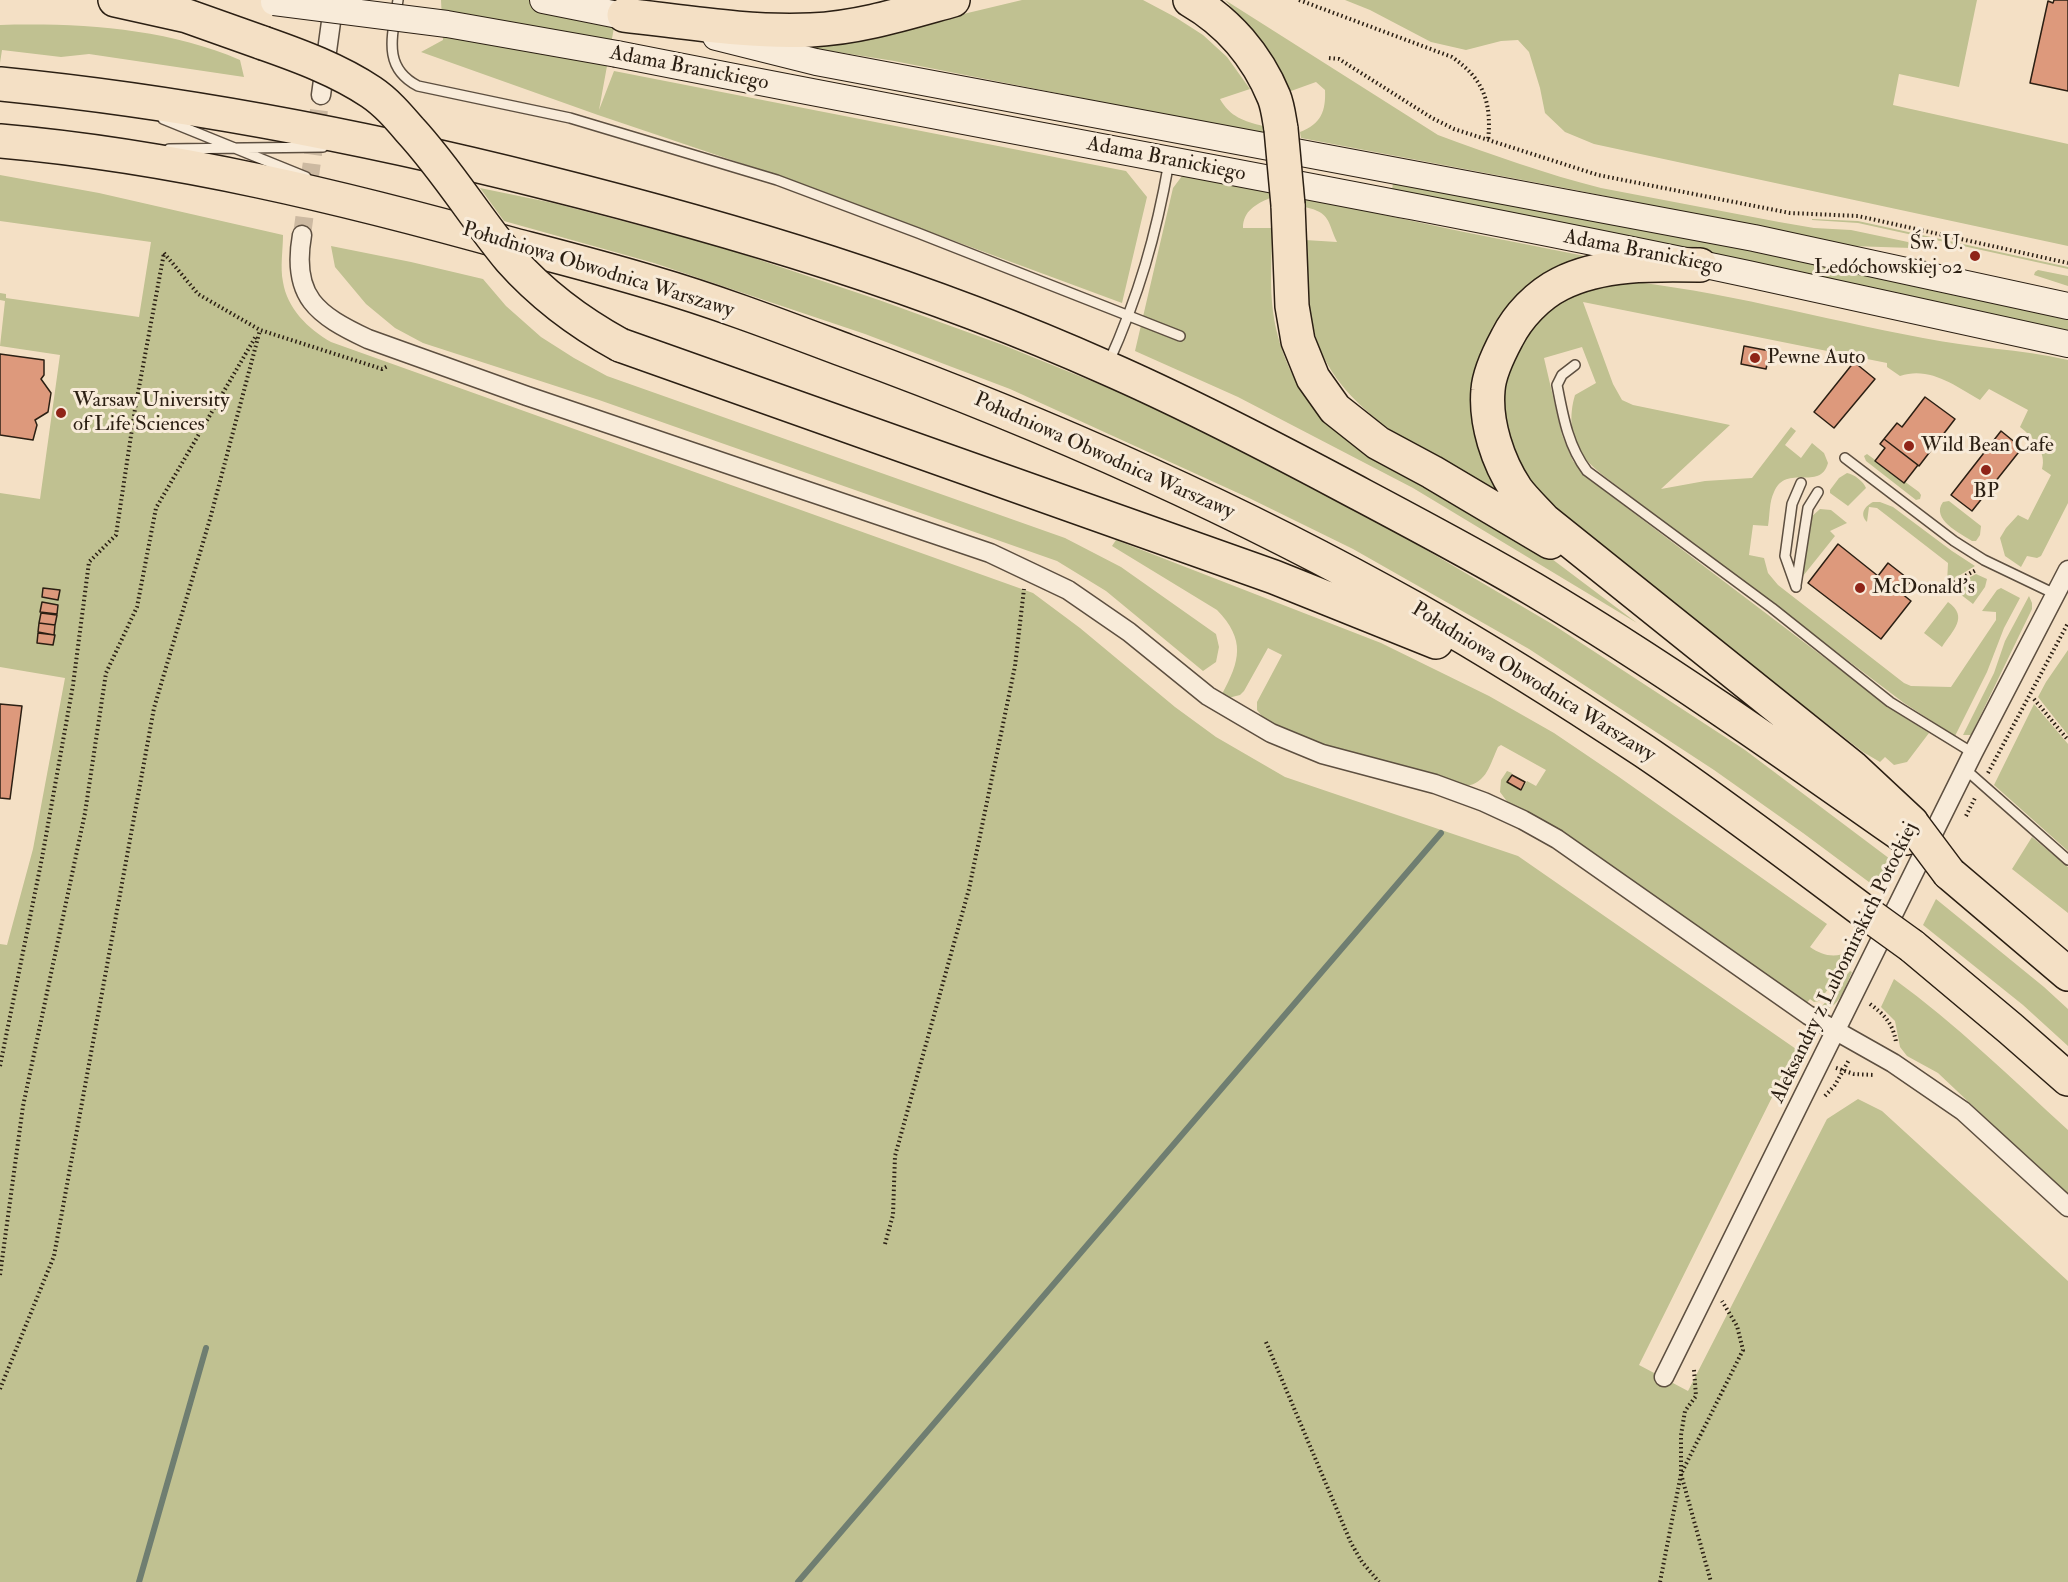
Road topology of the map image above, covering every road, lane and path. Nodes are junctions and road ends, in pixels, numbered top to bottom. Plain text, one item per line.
1 (115, 0) edge
2 (334, 0) edge
3 (398, 0) edge
4 (543, 0) edge
5 (953, 0) edge
6 (1190, 0) edge
7 (1299, 0) edge
8 (267, 1) edge
9 (624, 15) junction
10 (1329, 58) dead end
11 (0, 84) edge
12 (97, 93) junction
13 (321, 95) tunnel mouth
14 (140, 110) dead end
15 (150, 114) dead end
16 (0, 141) edge
17 (1488, 141) junction
18 (237, 147) junction
19 (328, 147) dead end
20 (339, 147) dead end
21 (396, 147) junction
22 (144, 149) dead end
23 (155, 149) dead end
24 (86, 151) junction
25 (1169, 160) junction
26 (319, 182) dead end
27 (330, 187) dead end
28 (392, 213) junction
29 (302, 236) tunnel mouth
30 (2068, 263) edge
31 (1700, 265) junction
32 (2068, 306) edge
33 (1129, 317) junction
34 (260, 330) junction
35 (1180, 336) dead end
36 (2068, 344) edge
37 (394, 362) dead end
38 (1575, 365) dead end
39 (1107, 368) junction
40 (1845, 458) dead end
41 (1801, 483) dead end
42 (1818, 492) dead end
43 (1978, 569) dead end
44 (2068, 570) edge
45 (1025, 580) dead end
46 (1629, 589) junction
47 (1934, 593) dead end
48 (2055, 594) junction
49 (2068, 623) edge
50 (1544, 686) junction
51 (2034, 699) dead end
52 (2068, 740) edge
53 (1969, 761) junction
54 (1982, 784) junction
55 (1964, 819) dead end
56 (1909, 831) junction
57 (2068, 860) edge
58 (2068, 974) edge
59 (1873, 998) dead end
60 (1870, 1005) junction
61 (1868, 1012) dead end
62 (1836, 1032) junction
63 (0, 1066) edge
64 (1915, 1077) junction
65 (2068, 1079) edge
66 (2068, 1207) edge
67 (885, 1244) dead end
68 (0, 1275) edge
69 (1709, 1287) junction
70 (1266, 1342) dead end
71 (1694, 1370) dead end
72 (1664, 1377) dead end
73 (0, 1389) edge
74 (1681, 1474) junction
75 (1379, 1582) edge
76 (1660, 1582) edge
77 (1711, 1582) edge

1 - 50 highway, bridge
2 - 13 street
3 - 33 lane
4 - 9 main road, Adama Branickiego
5 - 9 highway
6 - 46 highway, bridge
7 - 17 path
8 - 25 main road, Adama Branickiego, bridge
9 - 32 main road, Adama Branickiego
10 - 17 path
11 - 12 highway
12 - 14 lane
12 - 21 highway
15 - 18 lane
16 - 24 highway, Południowa Obwodnica Warszawy
17 - 30 path
18 - 19 lane
18 - 23 lane
18 - 26 lane
20 - 21 lane
21 - 39 highway
22 - 24 lane
24 - 28 highway, Południowa Obwodnica Warszawy
25 - 31 main road, Adama Branickiego
25 - 33 lane
27 - 28 lane
28 - 50 highway, Południowa Obwodnica Warszawy
29 - 62 street
31 - 36 main road, Adama Branickiego
31 - 46 highway
33 - 35 lane
33 - 39 lane
34 - 37 path
34 - 63 path
34 - 68 path
34 - 73 path
38 - 53 lane
39 - 56 highway
40 - 48 lane
41 - 42 lane
43 - 47 path
44 - 48 street, Aleksandry z Lubomirskich Potockiej
45 - 67 path
46 - 56 highway
48 - 53 street, Aleksandry z Lubomirskich Potockiej
49 - 54 path
50 - 65 highway, Południowa Obwodnica Warszawy, bridge
51 - 52 path
53 - 54 lane
53 - 62 street, Aleksandry z Lubomirskich Potockiej
54 - 55 path
54 - 57 lane
56 - 58 highway, bridge
59 - 60 path
60 - 61 path
60 - 64 path
62 - 64 street
62 - 69 street, Aleksandry z Lubomirskich Potockiej
64 - 66 street
69 - 72 street, Aleksandry z Lubomirskich Potockiej
69 - 74 path
70 - 75 path
71 - 74 path
74 - 76 path
74 - 77 path

